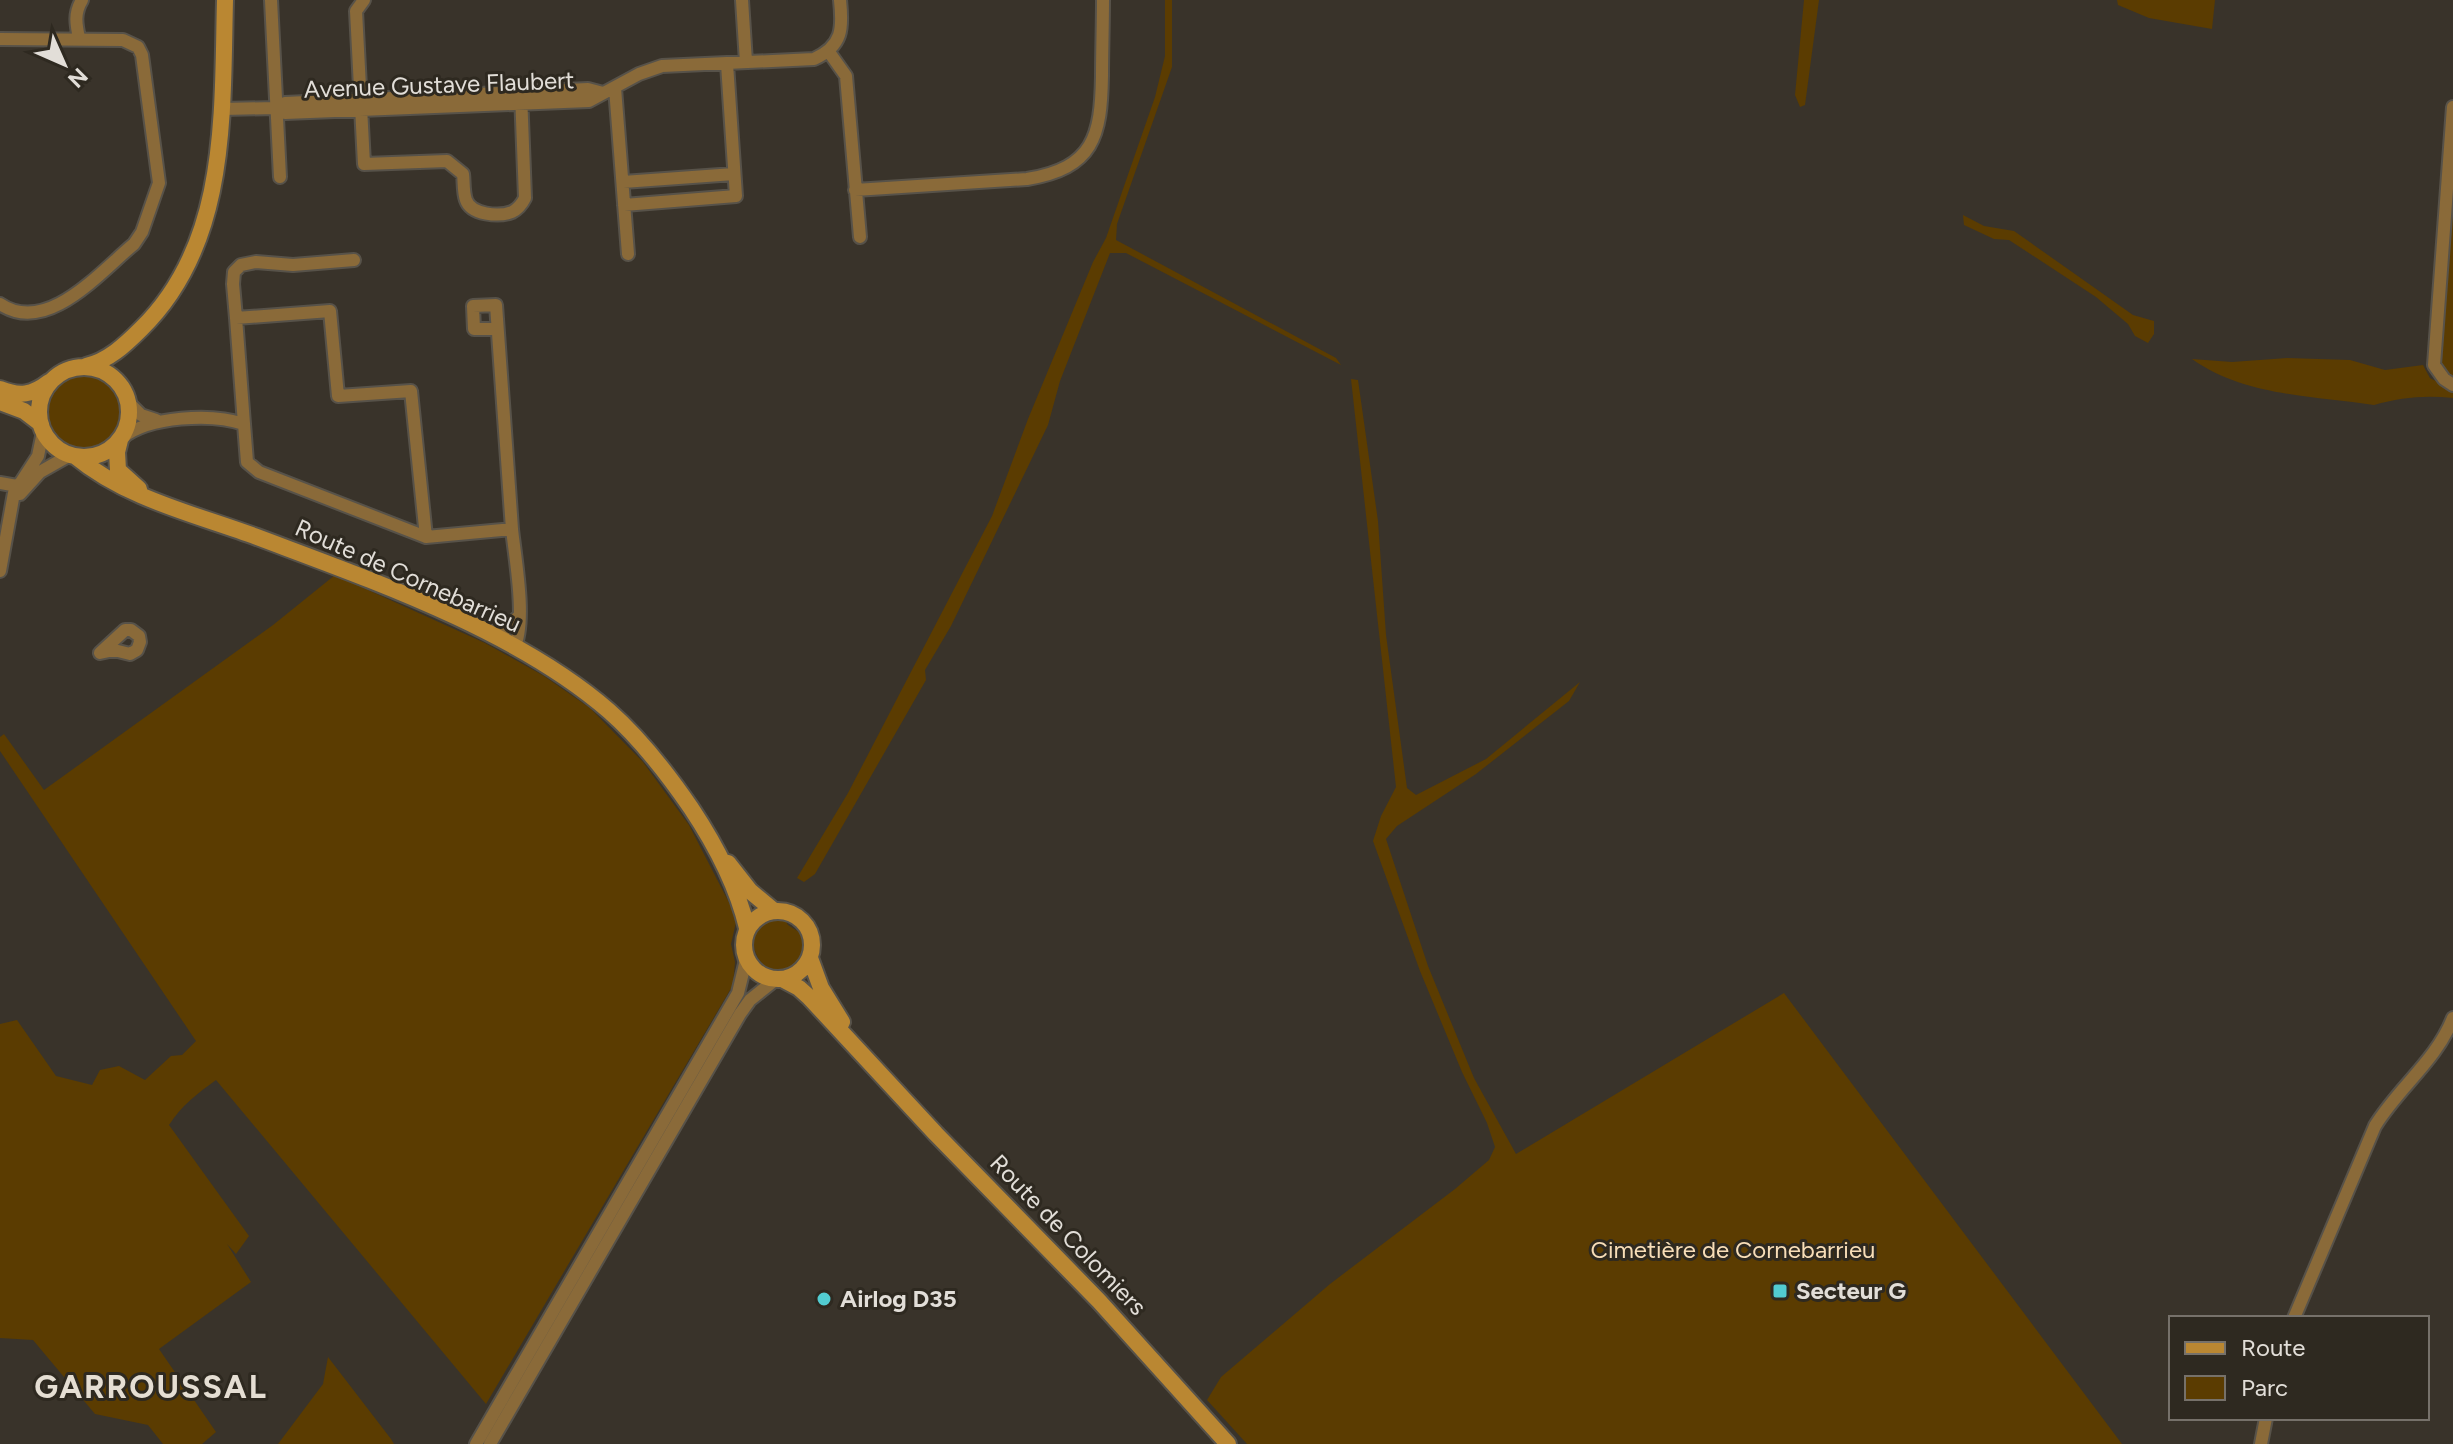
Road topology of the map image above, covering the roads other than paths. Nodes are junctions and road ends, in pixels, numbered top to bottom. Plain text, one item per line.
1 (82, 0) edge
2 (225, 0) edge
3 (271, 0) edge
4 (364, 0) edge
5 (742, 0) edge
6 (840, 0) edge
7 (1103, 0) edge
8 (79, 38) junction
9 (0, 39) edge
10 (829, 52) junction
11 (746, 62) junction
12 (727, 64) junction
13 (609, 90) junction
14 (521, 98) junction
15 (360, 105) junction
16 (2453, 107) edge
17 (276, 108) junction
18 (222, 109) junction
19 (734, 174) junction
20 (280, 177) dead end
21 (623, 182) junction
22 (855, 190) junction
23 (624, 205) junction
24 (860, 237) dead end
25 (628, 254) dead end
26 (354, 260) dead end
27 (0, 304) edge
28 (236, 318) junction
29 (497, 329) dead end
30 (130, 340) junction
31 (86, 366) junction
32 (53, 378) junction
33 (120, 383) junction
34 (2453, 385) edge
35 (0, 389) edge
36 (0, 402) edge
37 (129, 403) junction
38 (167, 421) junction
39 (244, 424) junction
40 (42, 428) junction
41 (121, 439) junction
42 (72, 456) junction
43 (0, 483) edge
44 (17, 486) junction
45 (153, 499) junction
46 (12, 507) junction
47 (512, 529) junction
48 (426, 537) junction
49 (0, 571) edge
50 (518, 617) junction
51 (496, 638) junction
52 (514, 648) junction
53 (713, 843) junction
54 (774, 911) junction
55 (747, 928) junction
56 (810, 958) junction
57 (746, 960) junction
58 (778, 980) junction
59 (2453, 1018) edge
60 (869, 1063) junction
61 (2295, 1316) edge
62 (2266, 1420) edge
63 (476, 1444) edge
64 (490, 1444) edge
65 (1228, 1444) edge
66 (2261, 1444) edge

1 - 8 street
2 - 18 main road
3 - 17 street, Avenue Gustave Flaubert
4 - 15 street
5 - 11 street
6 - 10 street
7 - 22 street
8 - 9 street
8 - 27 street
10 - 11 street
10 - 22 street
11 - 12 street
12 - 13 street
12 - 19 street
13 - 14 street, Avenue Gustave Flaubert
13 - 21 street
14 - 15 street, Avenue Gustave Flaubert
14 - 15 street
15 - 17 street, Avenue Gustave Flaubert
16 - 34 street
17 - 18 street, Avenue Gustave Flaubert
17 - 20 street, Avenue Gustave Flaubert
18 - 30 main road
19 - 21 street
19 - 23 street
21 - 23 street
22 - 24 street
23 - 25 street
26 - 28 street
28 - 39 street
28 - 48 street
29 - 47 street
30 - 31 main road
30 - 33 main road
31 - 32 main road
31 - 33 main road
32 - 35 main road
32 - 40 main road
33 - 37 main road
36 - 40 main road
37 - 38 street
37 - 41 main road
38 - 39 street
38 - 41 street
39 - 48 street
40 - 42 main road
40 - 44 street
41 - 42 main road
41 - 45 main road, Route de Cornebarrieu
42 - 45 main road, Route de Cornebarrieu
42 - 46 street
43 - 44 street
44 - 46 street
45 - 51 main road, Route de Cornebarrieu
46 - 49 street
47 - 48 street
47 - 50 street
50 - 51 street
50 - 52 street
51 - 52 main road, Route de Cornebarrieu
52 - 53 main road, Route de Cornebarrieu
53 - 54 main road, Route de Cornebarrieu
53 - 55 main road, Route de Cornebarrieu
54 - 55 main road
54 - 56 main road
55 - 57 main road
56 - 58 main road
56 - 60 main road, Route de Colomiers
57 - 58 main road
57 - 63 street
58 - 60 main road, Route de Colomiers
58 - 64 street
59 - 61 street
60 - 65 main road, Route de Colomiers
62 - 66 street

